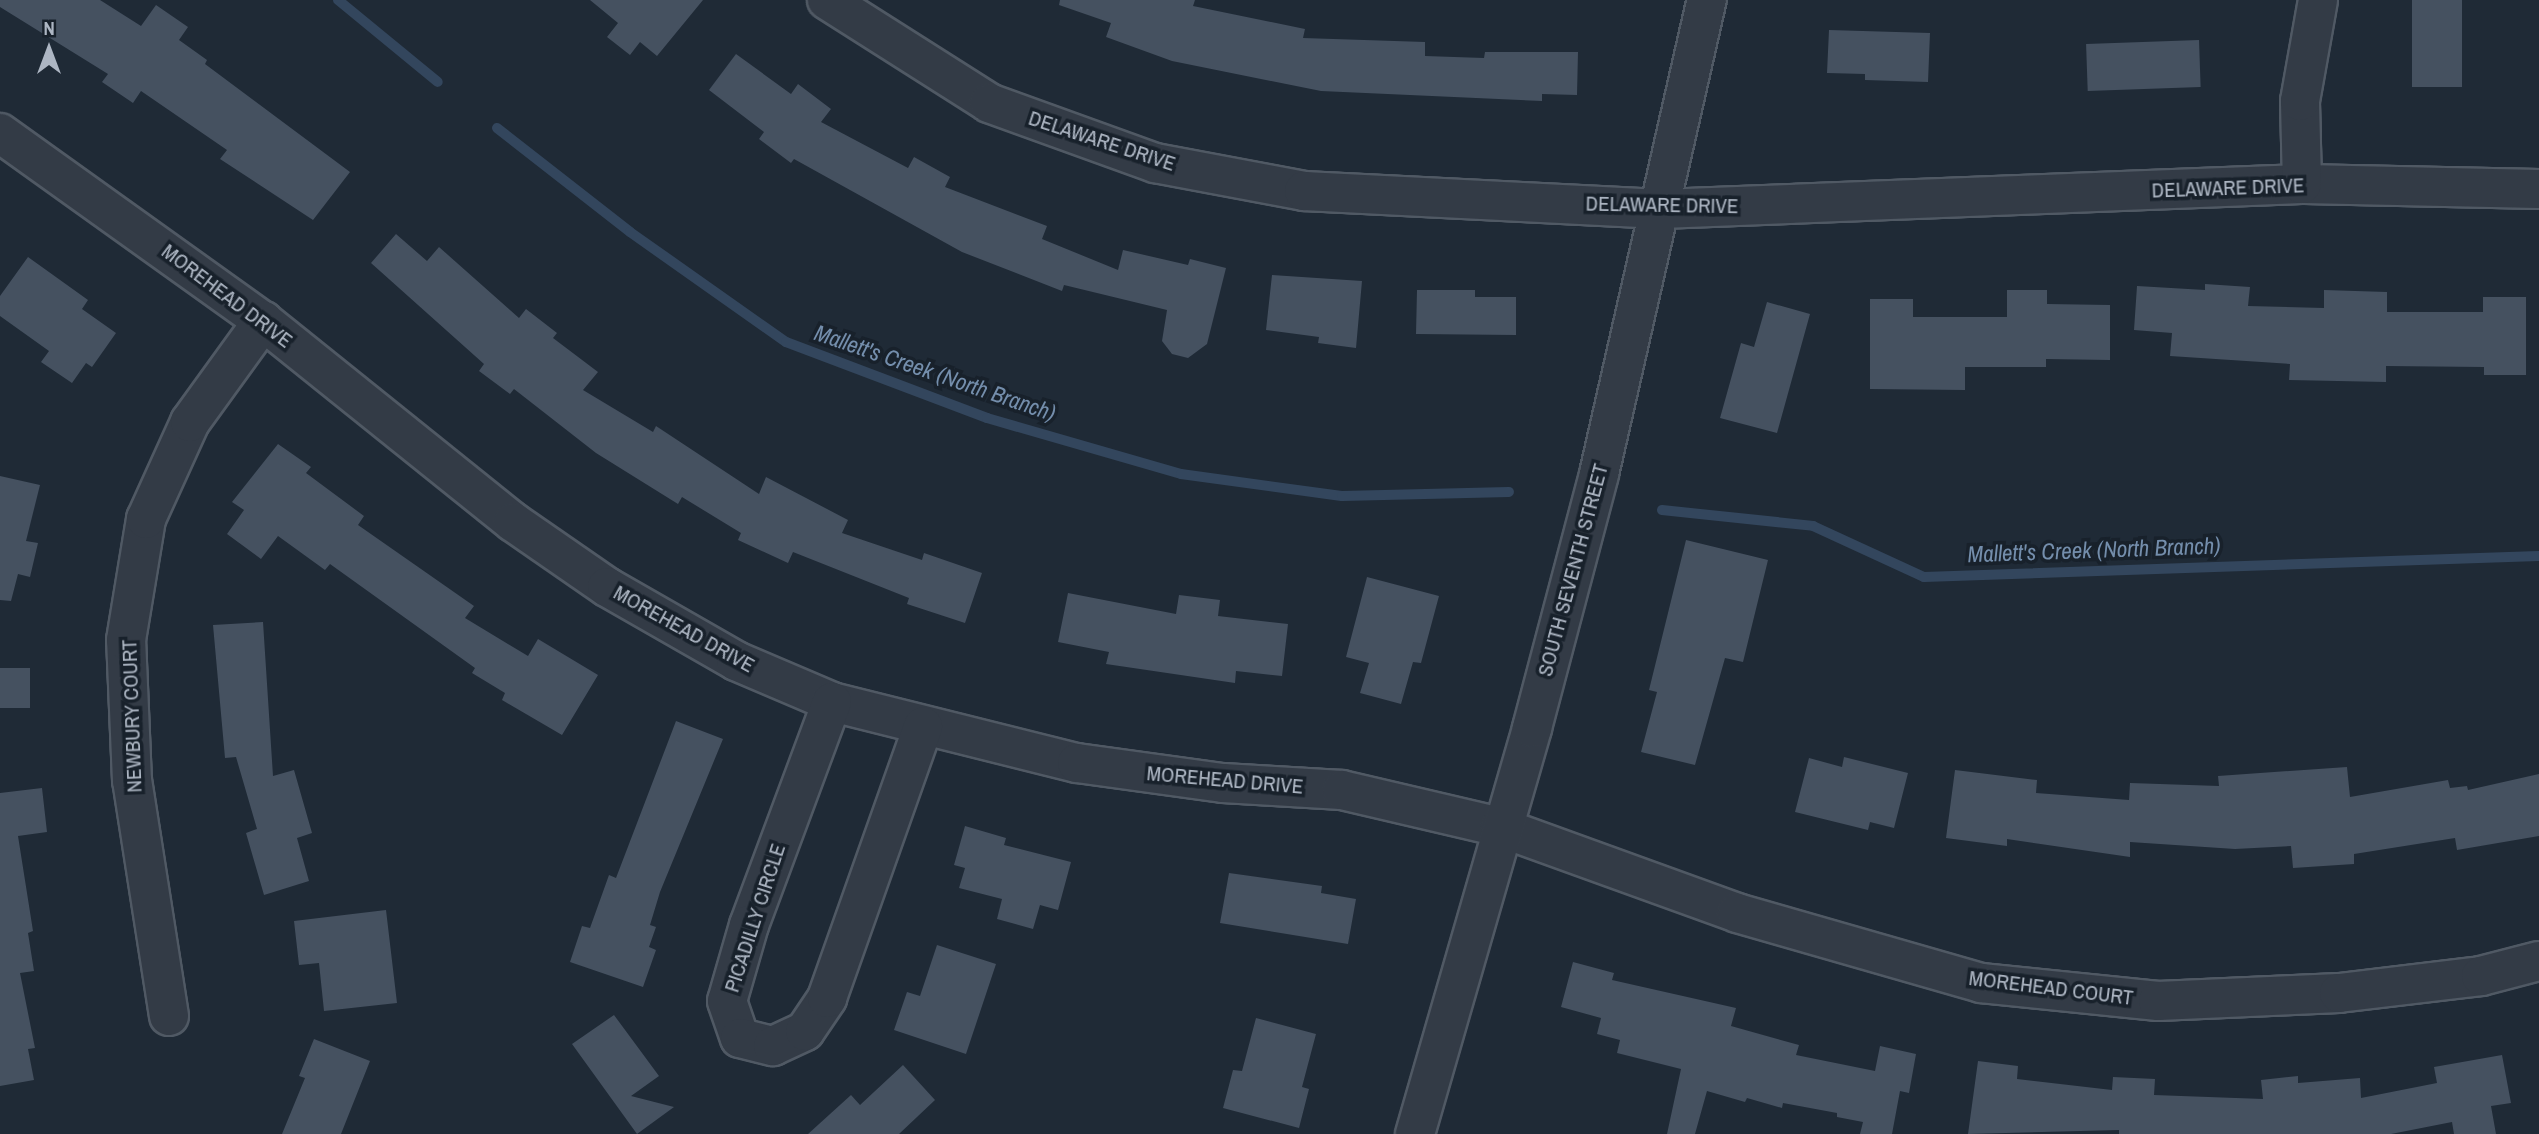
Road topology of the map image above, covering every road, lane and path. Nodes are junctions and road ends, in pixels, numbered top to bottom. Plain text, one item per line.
1 (828, 0) edge
2 (1707, 0) edge
3 (2318, 0) edge
4 (0, 133) edge
5 (2302, 184) junction
6 (2539, 189) edge
7 (1661, 209) junction
8 (263, 321) junction
9 (832, 702) junction
10 (923, 726) junction
11 (1500, 827) junction
12 (2539, 961) edge
13 (169, 1016) dead end
14 (1415, 1134) edge

1 - 7 street, DELAWARE DRIVE
2 - 7 street, SOUTH SEVENTH STREET
3 - 5 street
4 - 8 street, MOREHEAD DRIVE
5 - 6 street, DELAWARE DRIVE
5 - 7 street, DELAWARE DRIVE
7 - 11 street, SOUTH SEVENTH STREET
8 - 9 street, MOREHEAD DRIVE
8 - 13 street, NEWBURY COURT
9 - 10 street, MOREHEAD DRIVE
9 - 10 street, PICADILLY CIRCLE
10 - 11 street, MOREHEAD DRIVE
11 - 12 street, MOREHEAD COURT
11 - 14 street, SOUTH SEVENTH STREET

